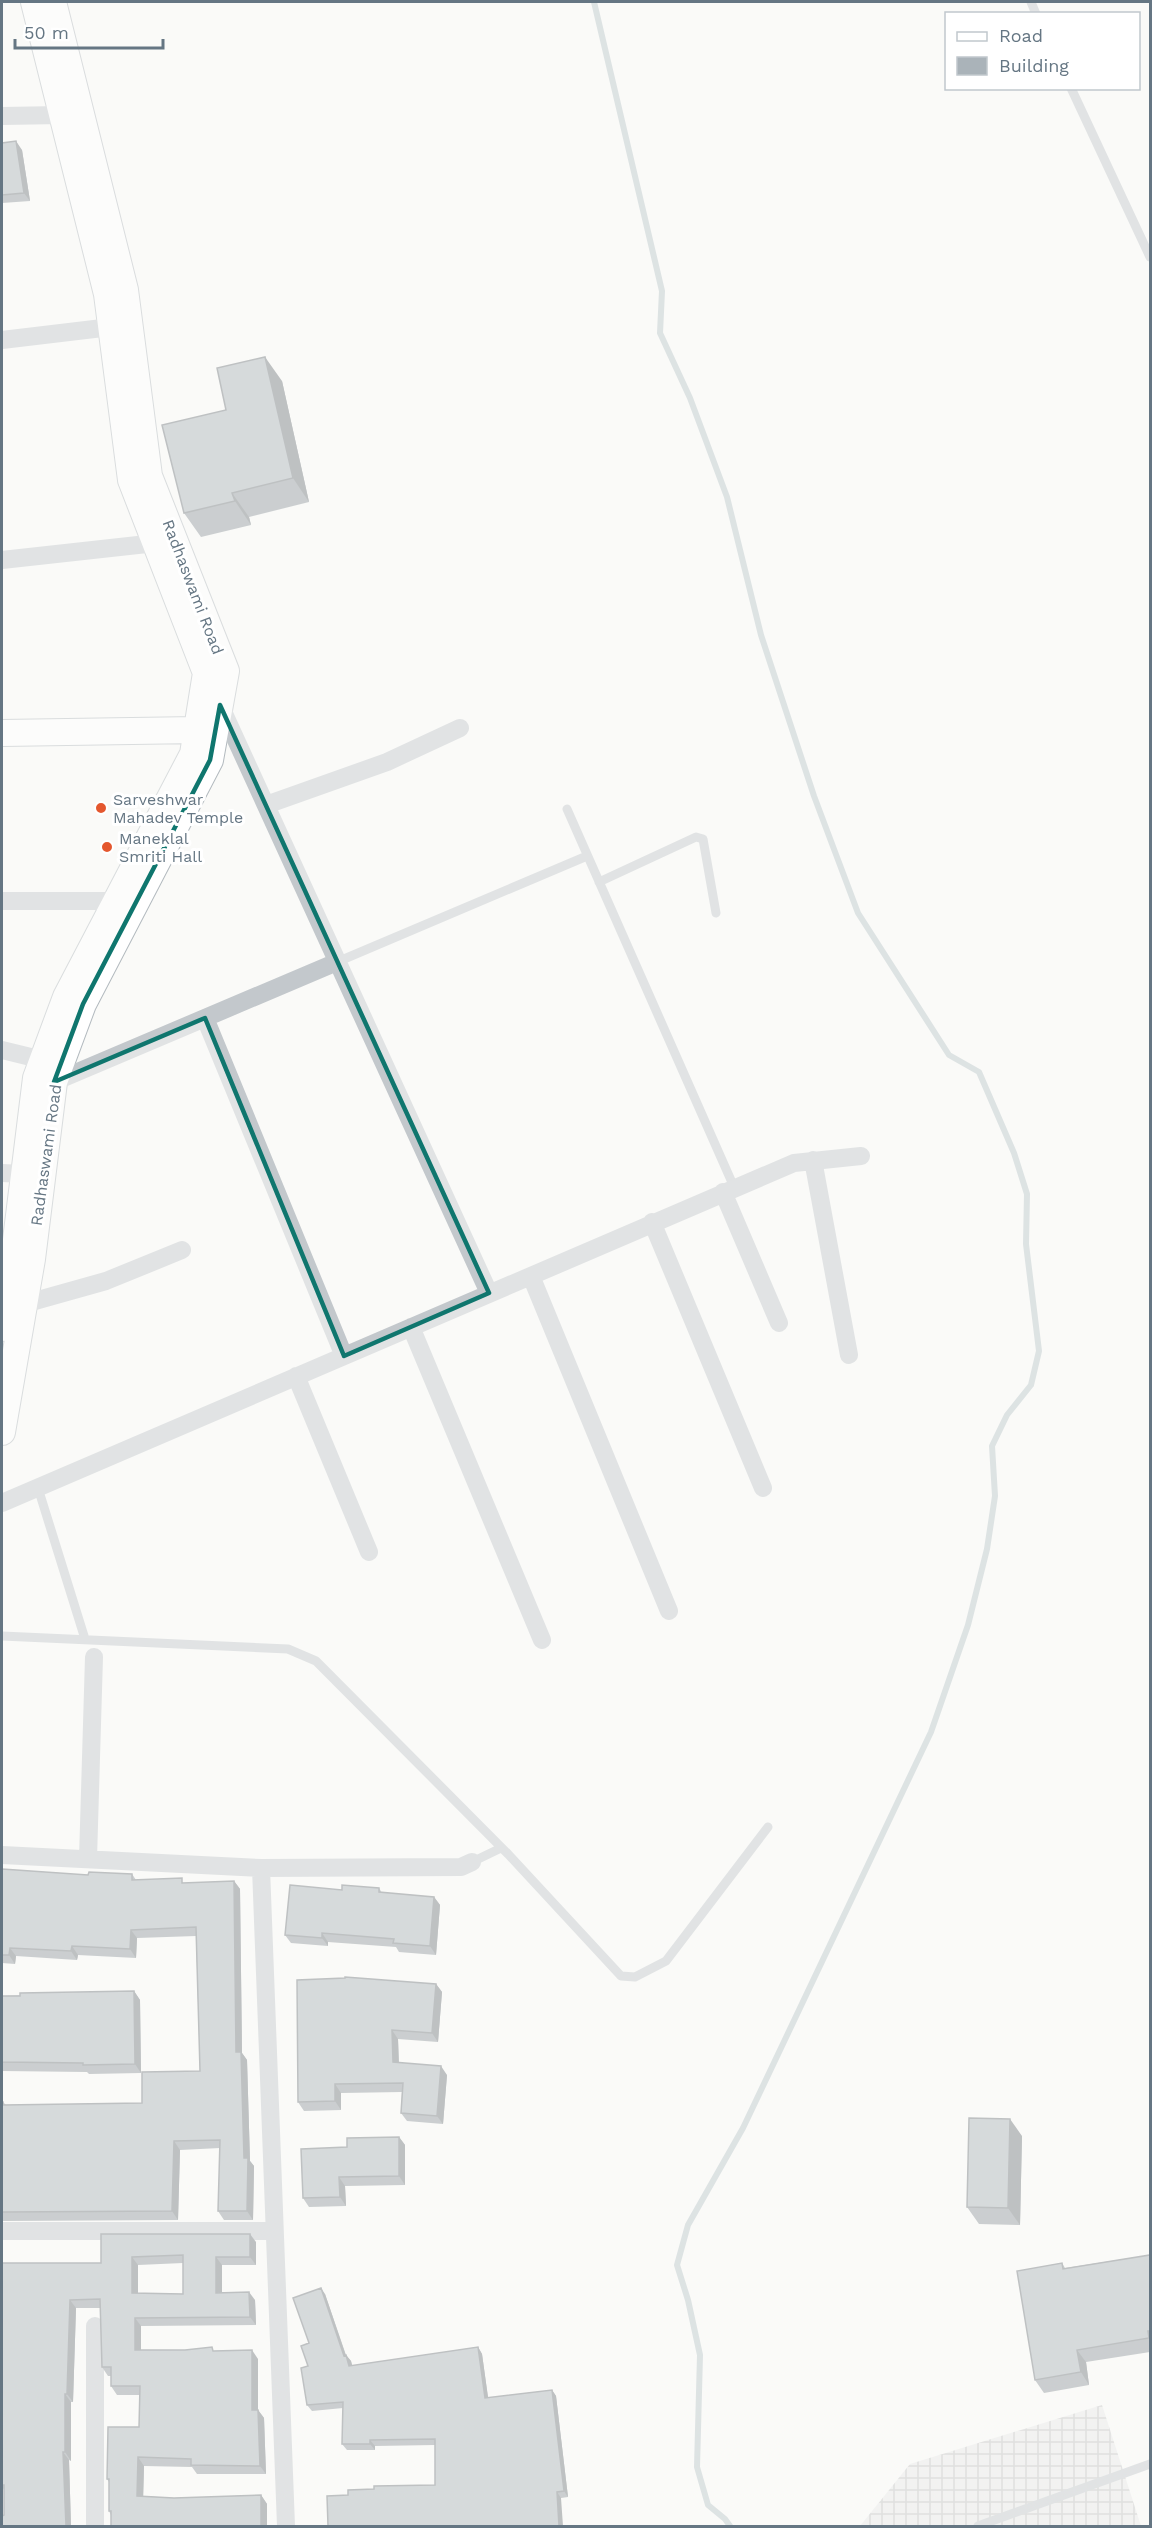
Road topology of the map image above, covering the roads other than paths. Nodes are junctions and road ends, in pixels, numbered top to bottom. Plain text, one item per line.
1 (34, 2) edge
2 (53, 2) edge
3 (1072, 90) edge
4 (62, 115) junction
5 (2, 116) edge
6 (1150, 257) edge
7 (111, 327) junction
8 (2, 340) edge
9 (156, 543) junction
10 (2, 560) edge
11 (220, 705) junction
12 (460, 728) dead end
13 (197, 730) junction
14 (2, 733) edge
15 (266, 805) junction
16 (567, 809) dead end
17 (587, 856) junction
18 (599, 882) junction
19 (2, 901) edge
20 (116, 901) junction
21 (716, 914) dead end
22 (337, 962) junction
23 (205, 1018) junction
24 (2, 1050) edge
25 (43, 1060) junction
26 (54, 1082) junction
27 (861, 1156) dead end
28 (813, 1160) junction
29 (13, 1174) edge
30 (728, 1190) junction
31 (652, 1222) junction
32 (182, 1250) dead end
33 (531, 1276) junction
34 (489, 1293) junction
35 (24, 1304) junction
36 (778, 1323) dead end
37 (2, 1326) edge
38 (411, 1327) junction
39 (849, 1355) dead end
40 (344, 1356) junction
41 (296, 1376) junction
42 (2, 1432) edge
43 (38, 1488) junction
44 (763, 1488) dead end
45 (2, 1503) edge
46 (369, 1552) dead end
47 (669, 1611) dead end
48 (2, 1636) edge
49 (85, 1639) junction
50 (542, 1640) dead end
51 (94, 1657) dead end
52 (768, 1827) dead end
53 (501, 1848) junction
54 (2, 1855) edge
55 (88, 1860) junction
56 (472, 1862) joint
57 (261, 1868) junction
58 (2, 2231) edge
59 (274, 2231) junction
60 (95, 2326) dead end
61 (1150, 2464) edge
62 (95, 2526) edge
63 (286, 2526) edge
64 (978, 2526) edge

1 - 4 street, Radhaswami Road
2 - 11 street, Radhaswami Road
3 - 6 lane
4 - 5 street
4 - 7 street, Radhaswami Road
7 - 8 street
7 - 9 street, Radhaswami Road
9 - 10 street
9 - 13 street, Radhaswami Road
11 - 15 street
11 - 26 street, Radhaswami Road
12 - 15 street
13 - 14 street
13 - 20 street, Radhaswami Road
15 - 22 street
16 - 17 lane
17 - 18 lane
17 - 22 lane
18 - 21 lane
18 - 30 lane
19 - 20 street
20 - 25 street, Radhaswami Road
22 - 23 street
22 - 34 street
23 - 26 street
23 - 40 street
24 - 25 street
25 - 29 street, Radhaswami Road
26 - 35 street, Radhaswami Road
27 - 28 street
28 - 30 street
28 - 39 street
29 - 37 street, Radhaswami Road
30 - 31 street
30 - 36 street
31 - 33 street
31 - 44 street
32 - 35 street
33 - 34 street
33 - 47 street
34 - 38 street
35 - 42 street, Radhaswami Road
38 - 40 street
38 - 50 street
40 - 41 street
41 - 43 street
41 - 46 street
43 - 45 street
43 - 49 lane
48 - 49 lane
49 - 53 lane
51 - 55 street
52 - 53 lane
53 - 56 lane
54 - 55 street
55 - 57 street
56 - 57 street
57 - 59 street
58 - 59 street
59 - 63 street
60 - 62 street
61 - 64 lane

